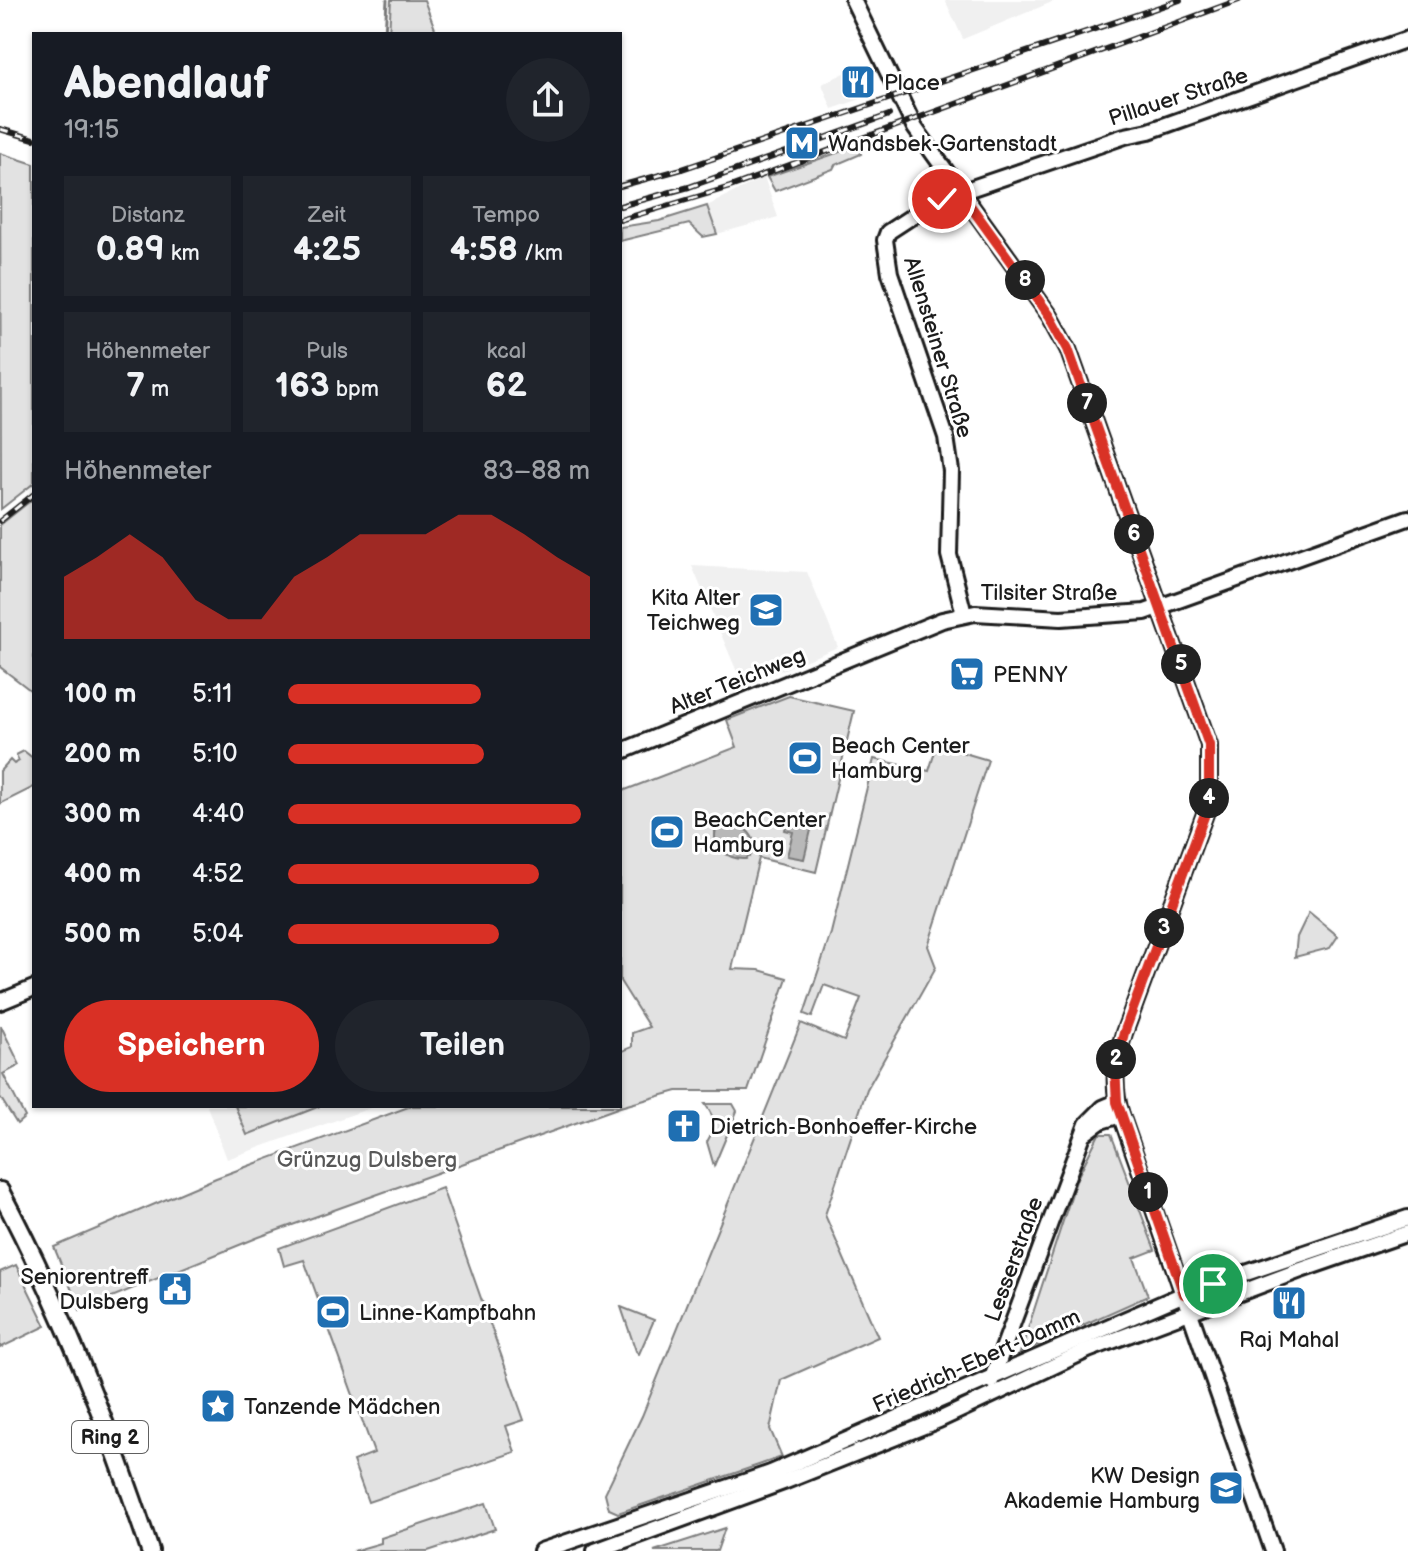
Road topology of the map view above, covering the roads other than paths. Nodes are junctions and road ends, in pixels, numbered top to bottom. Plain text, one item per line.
1 (853, 0) edge
2 (1408, 39) edge
3 (961, 193) junction
4 (886, 235) joint
5 (1408, 518) edge
6 (1160, 608) junction
7 (964, 614) junction
8 (871, 649) joint
9 (622, 751) edge
10 (32, 989) edge
11 (0, 1002) edge
12 (1119, 1108) junction
13 (0, 1191) edge
14 (1408, 1218) edge
15 (1408, 1233) edge
16 (1184, 1294) junction
17 (1190, 1312) junction
18 (993, 1377) junction
19 (984, 1400) junction
20 (150, 1551) edge
21 (541, 1551) edge
22 (595, 1551) edge
23 (1273, 1551) edge

1 - 3 main road
2 - 3 main road, Pillauer Straße
3 - 4 main road, Pillauer Straße
3 - 6 main road
4 - 7 main road, Allensteiner Straße
5 - 6 main road, Tilsiter Straße
6 - 7 main road, Tilsiter Straße
6 - 12 main road
7 - 8 main road, Tilsiter Straße
8 - 9 main road, Alter Teichweg
10 - 11 main road
12 - 16 main road
12 - 18 main road, Lesserstraße
13 - 20 main road, Ring 2
14 - 16 main road, Friedrich-Ebert-Damm
15 - 17 main road, Friedrich-Ebert-Damm
16 - 17 main road
16 - 18 main road, Friedrich-Ebert-Damm
17 - 19 main road, Friedrich-Ebert-Damm
17 - 23 main road
18 - 19 main road, Lesserstraße
18 - 21 main road, Friedrich-Ebert-Damm
19 - 22 main road, Friedrich-Ebert-Damm

